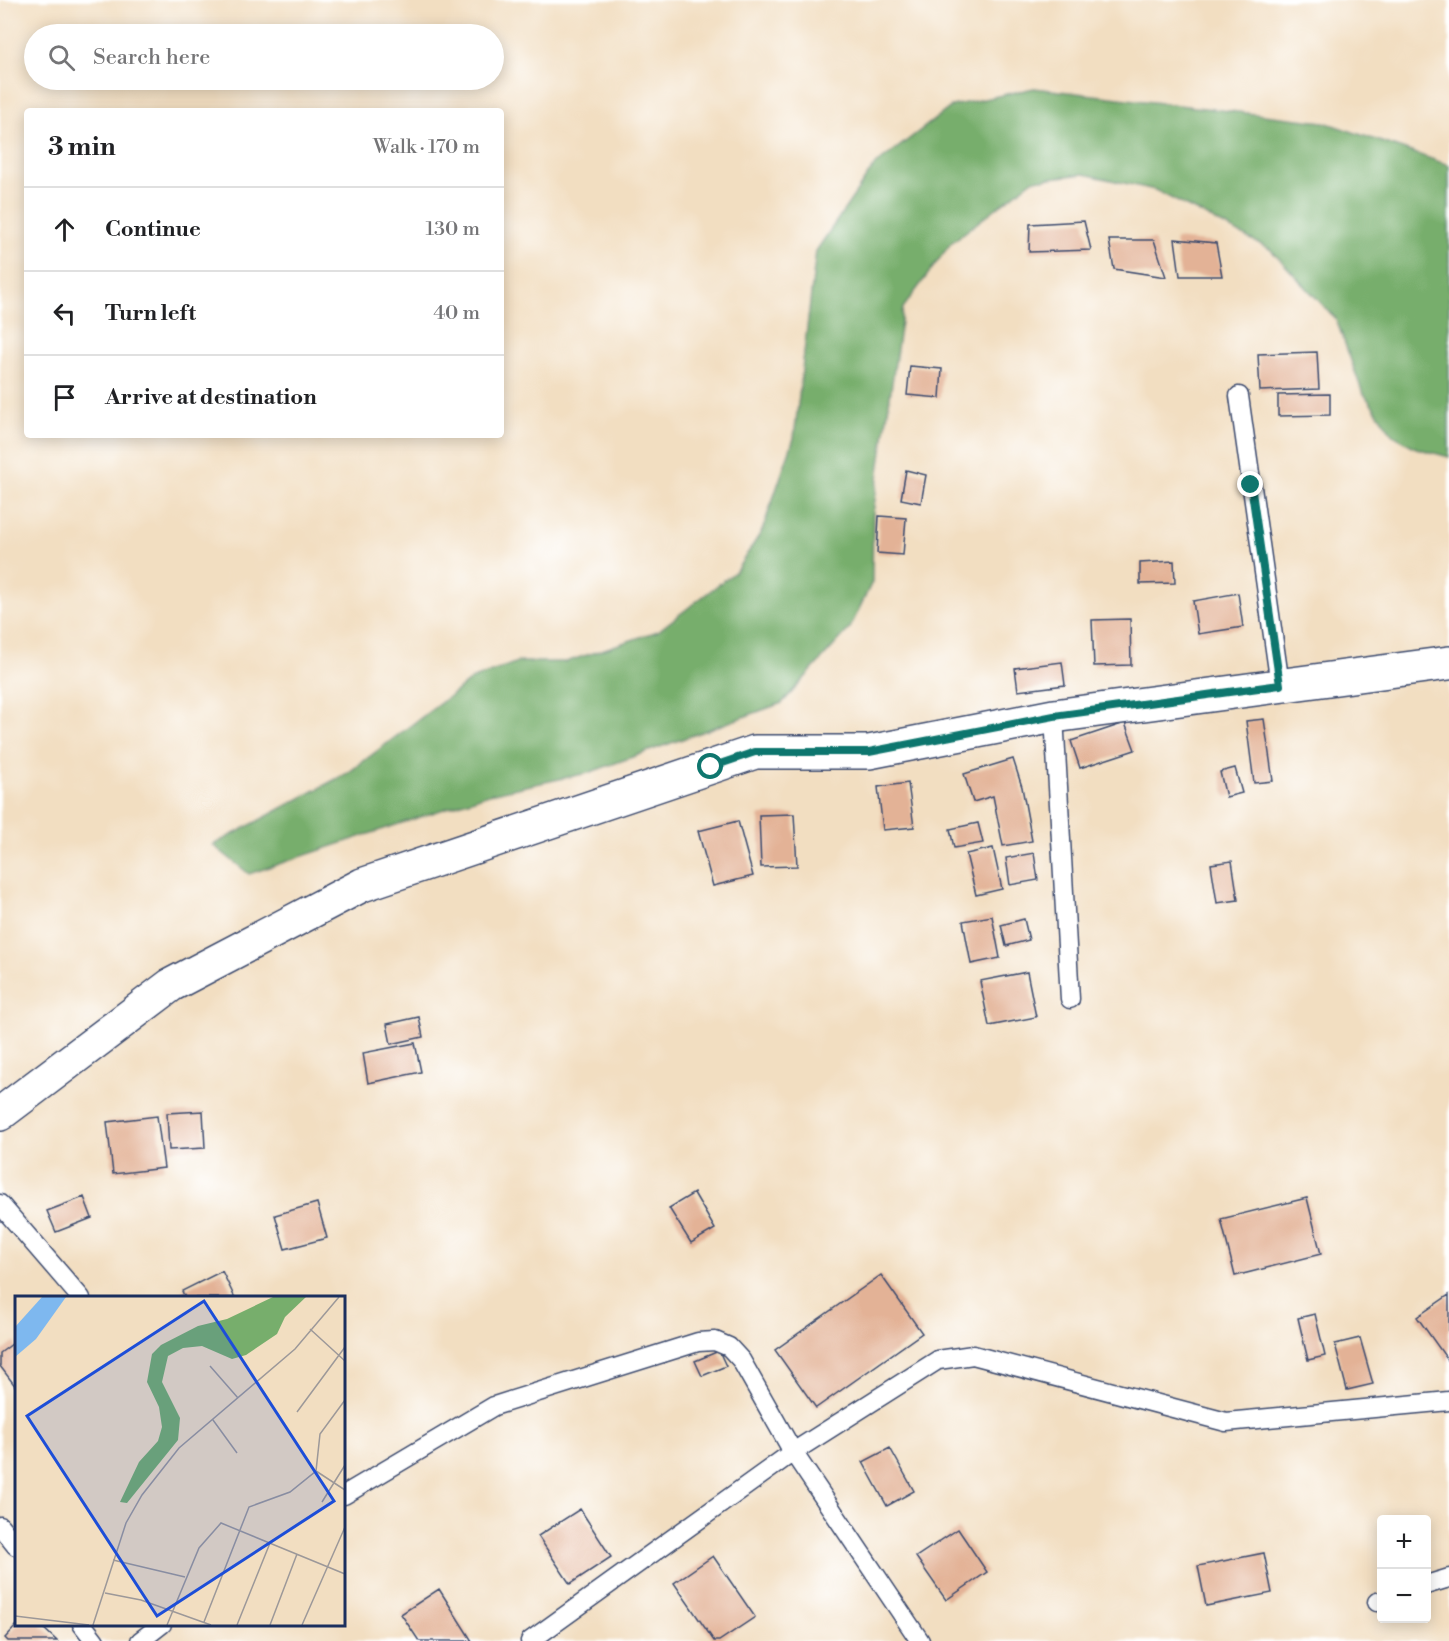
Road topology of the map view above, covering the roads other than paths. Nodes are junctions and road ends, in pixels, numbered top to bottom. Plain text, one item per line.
1 (1239, 396) dead end
2 (1449, 663) edge
3 (1280, 685) junction
4 (1054, 716) junction
5 (1070, 999) dead end
6 (0, 1114) edge
7 (0, 1204) edge
8 (79, 1296) edge
9 (1449, 1401) edge
10 (793, 1452) junction
11 (345, 1495) edge
12 (0, 1526) edge
13 (15, 1545) edge
14 (1449, 1578) edge
15 (1431, 1583) edge
16 (84, 1626) edge
17 (159, 1626) edge
18 (95, 1641) edge
19 (140, 1641) edge
20 (530, 1641) edge
21 (920, 1641) edge

1 - 3 lane
2 - 3 street
3 - 4 street
4 - 5 lane
4 - 6 street
7 - 8 lane
9 - 10 lane
10 - 11 lane
10 - 20 lane
10 - 21 lane
12 - 13 lane
14 - 15 lane
16 - 18 lane
17 - 19 lane

